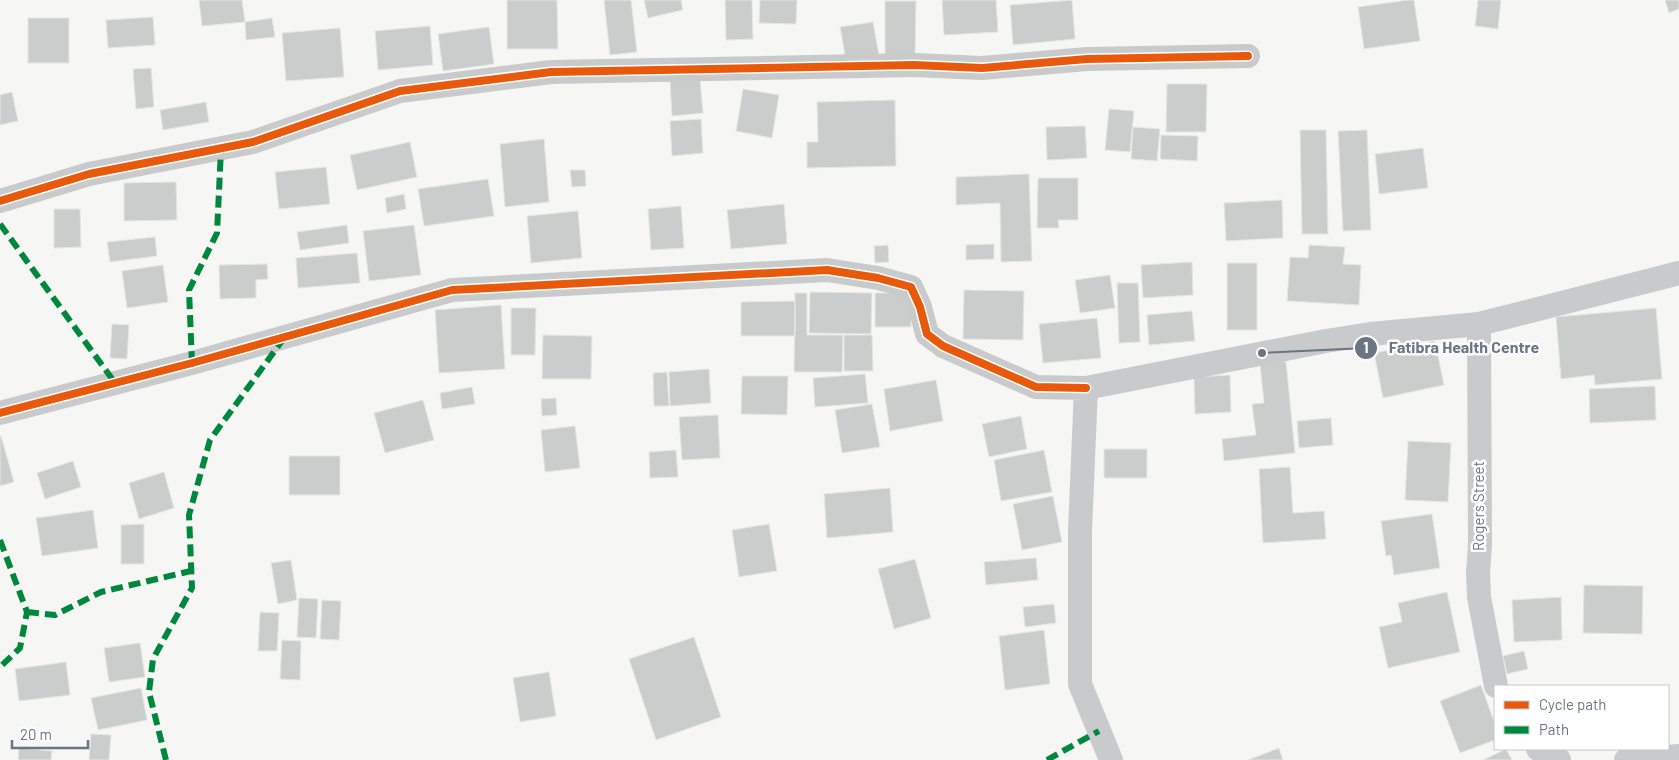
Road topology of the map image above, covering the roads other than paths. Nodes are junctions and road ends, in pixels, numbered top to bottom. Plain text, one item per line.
1 (1248, 56) dead end
2 (0, 201) edge
3 (1679, 273) edge
4 (1479, 324) junction
5 (1086, 388) junction
6 (0, 413) edge
7 (1496, 685) edge
8 (1540, 750) edge
9 (1679, 756) edge
10 (1111, 760) edge
11 (1559, 760) edge
12 (1626, 760) edge

1 - 2 street
3 - 4 street
4 - 5 street
4 - 7 street, Rogers Street
5 - 6 street
5 - 10 street
8 - 11 street
9 - 12 street

